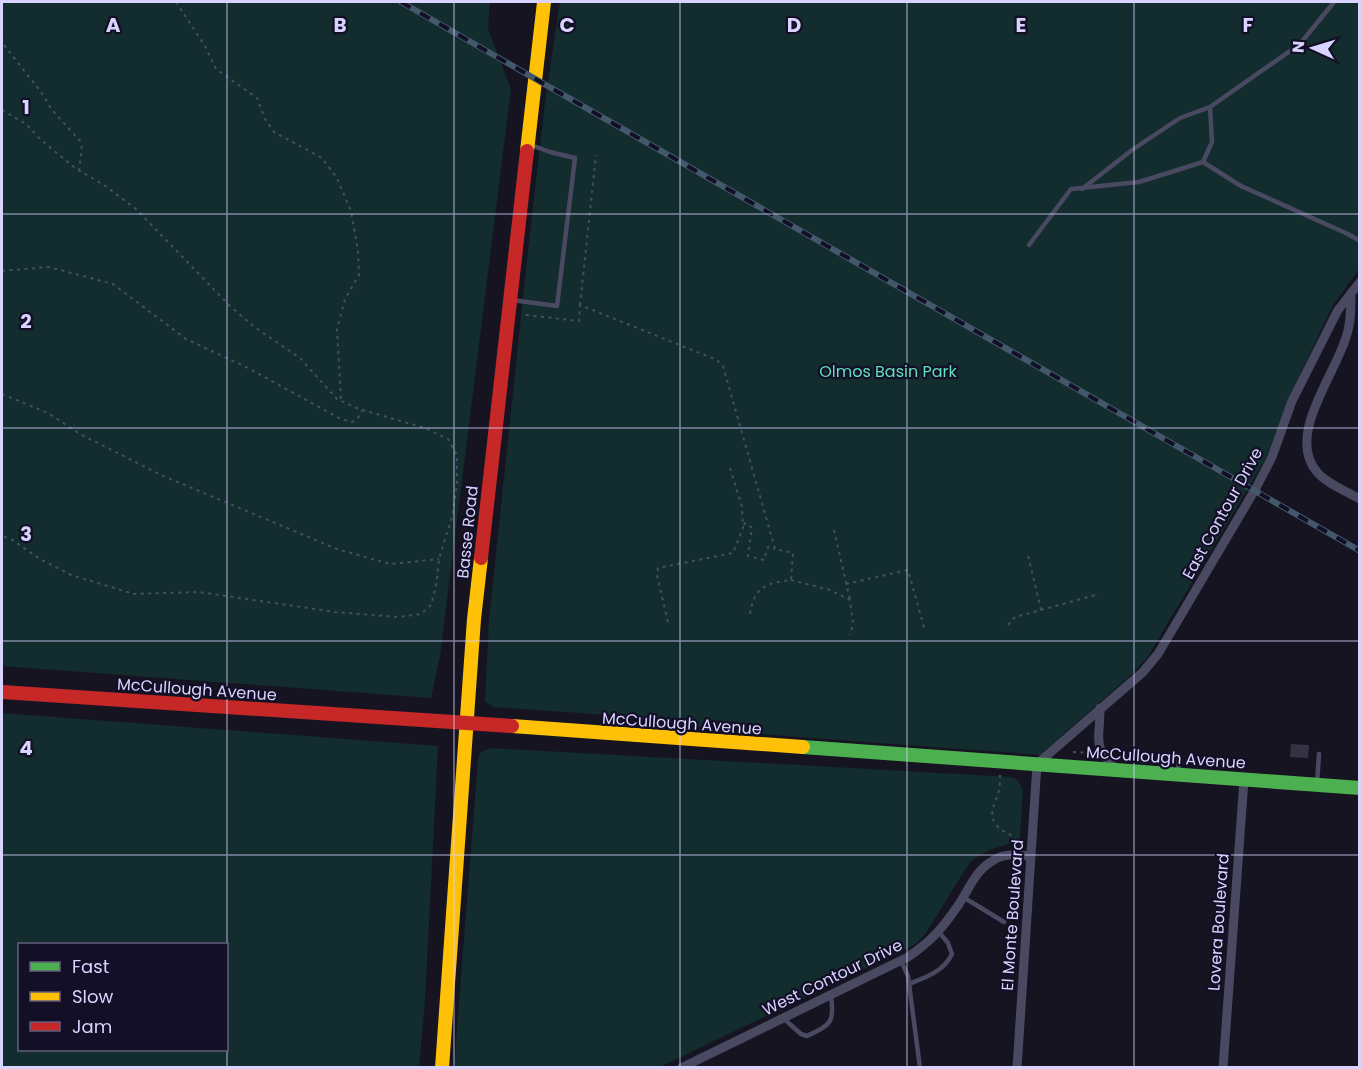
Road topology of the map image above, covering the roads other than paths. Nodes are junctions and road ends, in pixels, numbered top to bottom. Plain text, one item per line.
1 (544, 2) edge
2 (1334, 2) edge
3 (1210, 107) junction
4 (527, 145) junction
5 (1203, 162) junction
6 (1082, 189) junction
7 (1359, 242) edge
8 (1029, 244) dead end
9 (1359, 282) edge
10 (1351, 293) junction
11 (509, 300) junction
12 (1359, 499) edge
13 (2, 692) edge
14 (1100, 708) junction
15 (468, 723) junction
16 (1179, 754) dead end
17 (1319, 754) dead end
18 (1037, 764) junction
19 (1118, 771) junction
20 (1178, 775) junction
21 (1244, 780) junction
22 (1317, 785) junction
23 (1359, 788) edge
24 (1031, 855) junction
25 (963, 897) junction
26 (1004, 922) dead end
27 (939, 932) junction
28 (901, 961) junction
29 (909, 984) junction
30 (831, 995) junction
31 (783, 1018) junction
32 (698, 1064) edge
33 (442, 1068) edge
34 (681, 1068) edge
35 (920, 1068) edge
36 (1017, 1068) edge
37 (1222, 1068) edge

1 - 4 main road, Basse Road
2 - 3 lane
3 - 5 lane
3 - 6 lane
4 - 11 main road, Basse Road
4 - 11 lane
5 - 6 lane
5 - 7 lane
6 - 8 lane
9 - 10 street, East Contour Drive
10 - 12 street
10 - 14 street, East Contour Drive
11 - 15 main road, Basse Road
13 - 15 main road, McCullough Avenue
14 - 18 street, East Contour Drive
14 - 19 street
15 - 18 main road, McCullough Avenue
15 - 33 main road, Basse Road
16 - 20 lane
17 - 22 lane
18 - 19 main road, McCullough Avenue
18 - 24 street, El Monte Boulevard
19 - 20 main road, McCullough Avenue
20 - 21 main road, McCullough Avenue
21 - 22 main road, McCullough Avenue
21 - 37 street, Lovera Boulevard
22 - 23 main road, McCullough Avenue
24 - 25 street, West Contour Drive
24 - 36 street, El Monte Boulevard
25 - 26 lane
25 - 27 street, West Contour Drive
27 - 28 street, West Contour Drive
27 - 29 lane
28 - 29 lane
28 - 30 street, West Contour Drive
29 - 35 lane
30 - 31 street, West Contour Drive
30 - 31 lane
31 - 32 street, West Contour Drive
32 - 34 street, West Contour Drive

